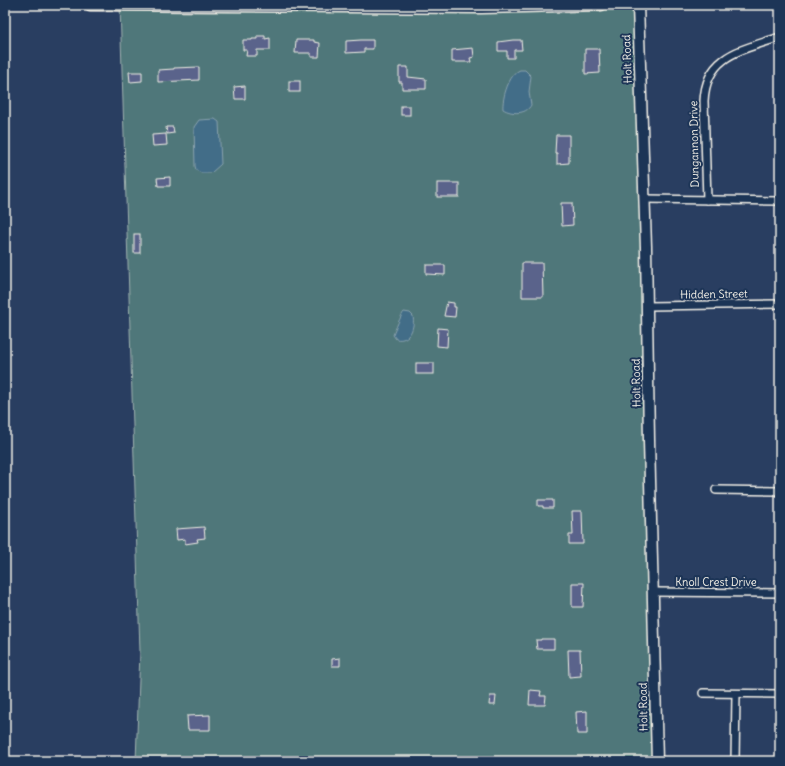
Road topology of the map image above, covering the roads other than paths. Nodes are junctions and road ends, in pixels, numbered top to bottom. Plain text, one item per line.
1 (90, 5) edge
2 (601, 5) edge
3 (638, 5) edge
4 (780, 37) edge
5 (645, 199) junction
6 (707, 200) junction
7 (780, 201) edge
8 (780, 304) edge
9 (648, 306) junction
10 (716, 490) dead end
11 (780, 490) edge
12 (652, 592) junction
13 (780, 593) edge
14 (703, 693) dead end
15 (736, 694) junction
16 (780, 694) edge
17 (656, 761) edge
18 (735, 761) edge

1 - 2 main road
3 - 5 main road, Holt Road
4 - 6 street, Dungannon Drive
5 - 6 street
5 - 9 main road, Holt Road
6 - 7 street
8 - 9 street, Hidden Street
9 - 12 main road, Holt Road
10 - 11 street
12 - 13 street, Knoll Crest Drive
12 - 17 main road, Holt Road
14 - 15 street
15 - 16 street
15 - 18 street

